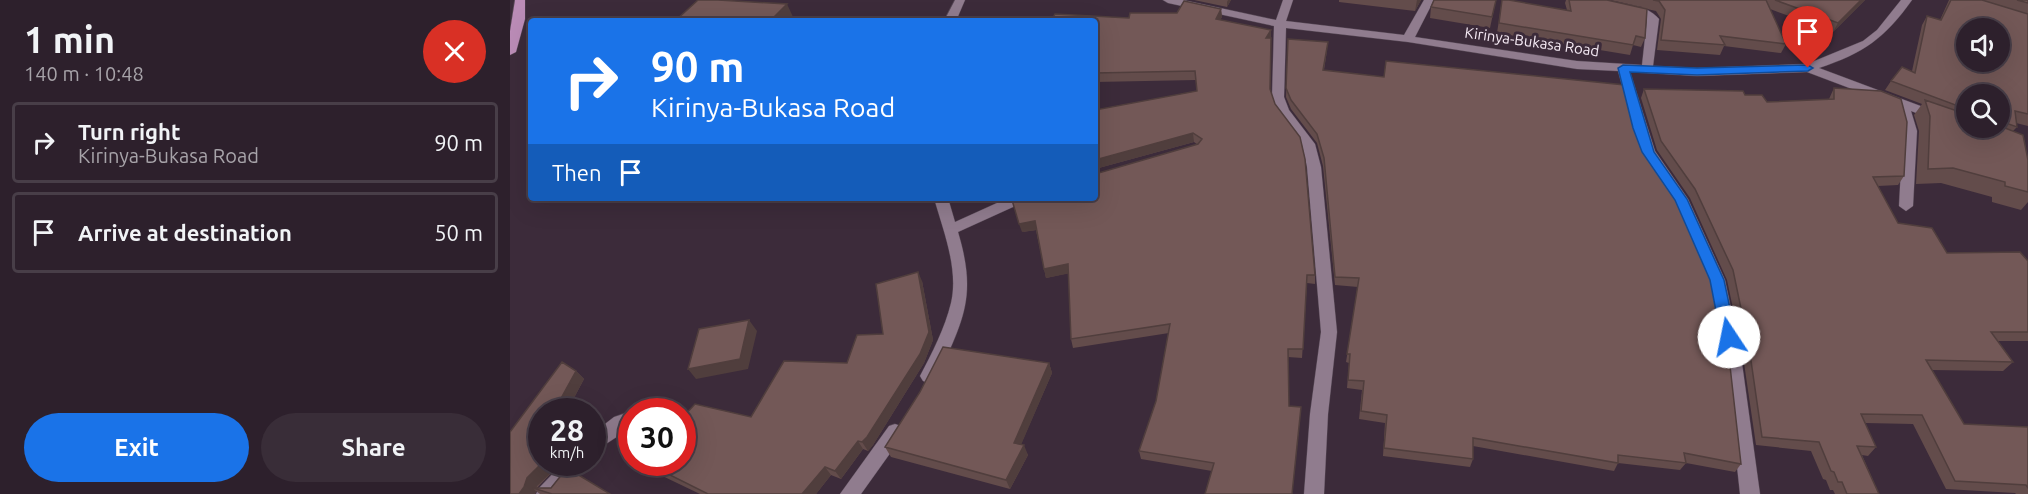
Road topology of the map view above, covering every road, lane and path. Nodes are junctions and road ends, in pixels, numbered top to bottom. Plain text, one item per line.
1 (520, 0) edge
2 (960, 0) edge
3 (1168, 0) edge
4 (1173, 0) edge
5 (1288, 0) edge
6 (1429, 0) edge
7 (1907, 0) edge
8 (1622, 8) edge
9 (951, 18) edge
10 (1280, 24) junction
11 (1408, 39) junction
12 (510, 52) edge
13 (1623, 68) junction
14 (1808, 68) junction
15 (1647, 69) junction
16 (1903, 103) junction
17 (1956, 123) edge
18 (942, 201) edge
19 (1014, 201) edge
20 (1906, 206) dead end
21 (950, 230) junction
22 (921, 393) edge
23 (904, 419) edge
24 (618, 425) edge
25 (606, 434) edge
26 (563, 476) edge
27 (546, 494) edge
28 (850, 494) edge
29 (1314, 494) edge
30 (1750, 494) edge

1 - 12 main road
2 - 9 street
3 - 4 street, Kirinya-Bukasa Road
4 - 10 street, Kirinya-Bukasa Road
5 - 10 street
6 - 11 street
7 - 14 street, Kirinya-Bukasa Road
8 - 15 street
10 - 11 street, Kirinya-Bukasa Road
10 - 29 street
11 - 13 street, Kirinya-Bukasa Road
13 - 15 street, Kirinya-Bukasa Road
13 - 30 street
14 - 15 street, Kirinya-Bukasa Road
14 - 16 street
16 - 17 street
16 - 20 street
18 - 21 street
19 - 21 street
21 - 22 street
23 - 28 street
24 - 25 street
26 - 27 street

